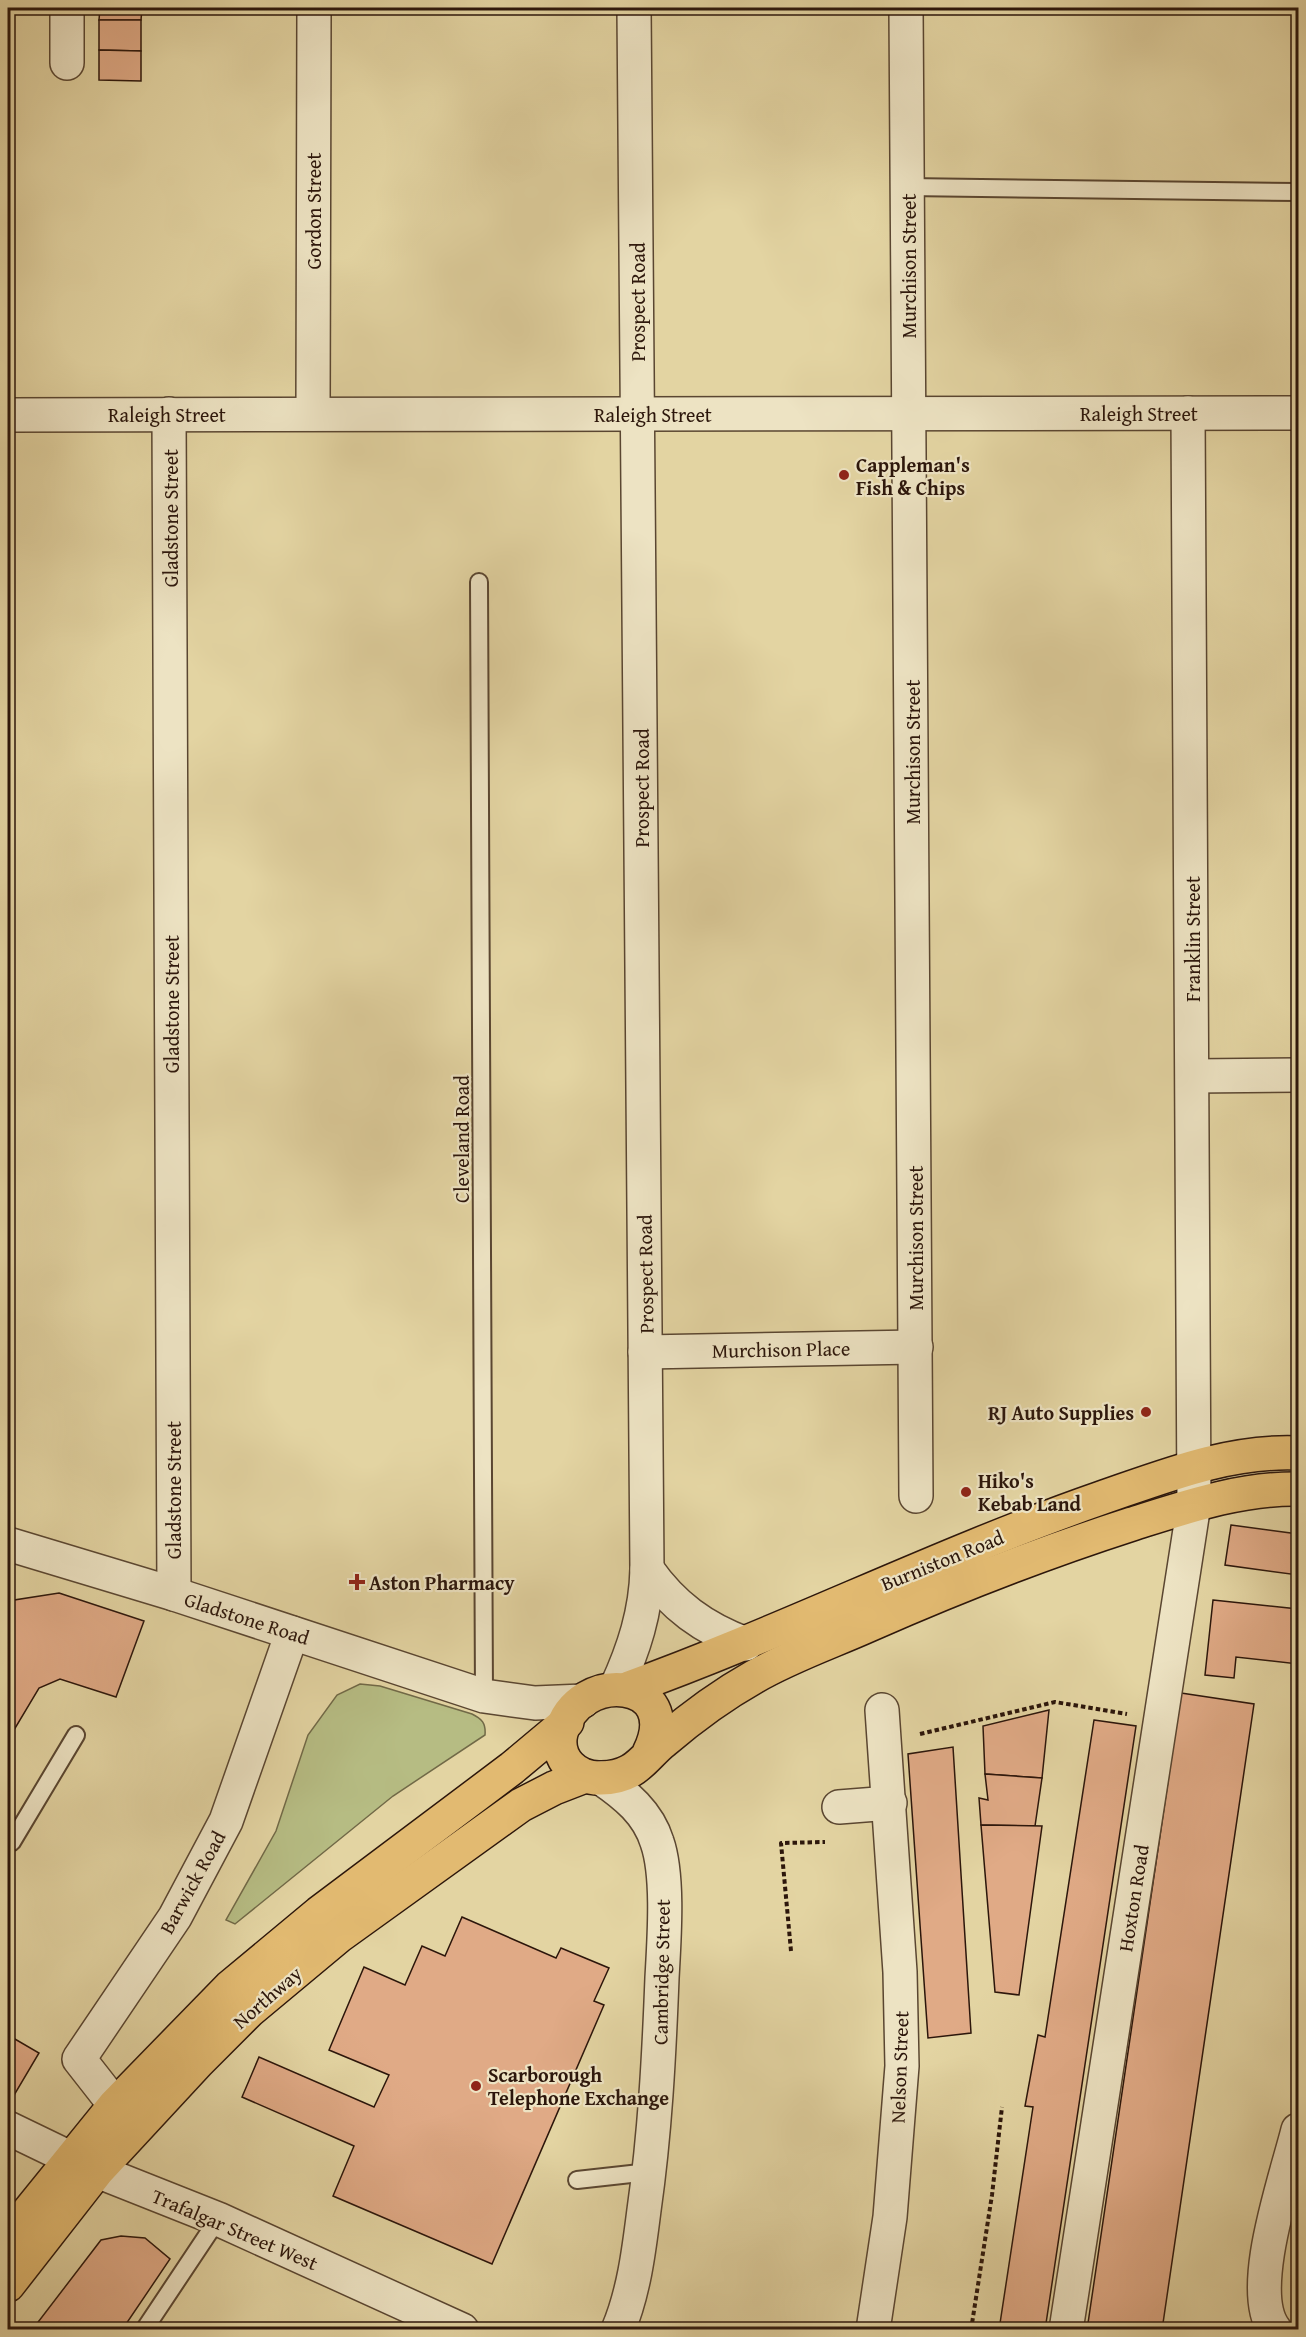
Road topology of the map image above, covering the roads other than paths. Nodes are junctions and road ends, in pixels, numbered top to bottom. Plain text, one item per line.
1 (67, 8) edge
2 (314, 8) edge
3 (634, 8) edge
4 (906, 8) edge
5 (67, 63) dead end
6 (907, 187) junction
7 (1299, 192) edge
8 (637, 413) junction
9 (909, 413) junction
10 (1188, 413) junction
11 (1299, 413) edge
12 (169, 414) junction
13 (313, 414) junction
14 (8, 415) edge
15 (479, 582) dead end
16 (1193, 1076) junction
17 (1299, 1076) edge
18 (916, 1347) junction
19 (645, 1352) junction
20 (1299, 1453) edge
21 (1196, 1465) junction
22 (1299, 1489) edge
23 (916, 1496) dead end
24 (1194, 1504) junction
25 (8, 1544) edge
26 (647, 1569) junction
27 (174, 1594) junction
28 (292, 1633) junction
29 (746, 1644) junction
30 (633, 1685) junction
31 (484, 1696) junction
32 (882, 1710) dead end
33 (76, 1735) dead end
34 (574, 1745) junction
35 (649, 1753) junction
36 (890, 1803) junction
37 (839, 1807) road end
38 (8, 1839) edge
39 (115, 2105) junction
40 (8, 2128) edge
41 (1299, 2130) edge
42 (84, 2165) junction
43 (649, 2172) junction
44 (577, 2180) dead end
45 (218, 2219) junction
46 (8, 2237) edge
47 (8, 2285) edge
48 (144, 2330) edge
49 (462, 2330) edge
50 (618, 2330) edge
51 (873, 2330) edge
52 (1066, 2330) edge
53 (1275, 2330) edge

1 - 5 street
2 - 13 street, Gordon Street
3 - 8 street, Prospect Road
4 - 6 street, Murchison Street
6 - 7 lane
6 - 9 street, Murchison Street
8 - 9 street, Raleigh Street
8 - 13 street, Raleigh Street
8 - 19 street, Prospect Road
9 - 10 street, Raleigh Street
9 - 18 street, Murchison Street
10 - 11 street, Raleigh Street
10 - 16 street, Franklin Street
12 - 13 street, Raleigh Street
12 - 14 street, Raleigh Street
12 - 27 street, Gladstone Street
15 - 31 lane, Cleveland Road
16 - 17 street
16 - 21 street, Franklin Street
18 - 19 street, Murchison Place
18 - 23 street, Murchison Street
19 - 26 street, Prospect Road
20 - 21 main road, Burniston Road
21 - 24 street, Hoxton Road
21 - 29 main road, Burniston Road
22 - 24 main road, Burniston Road
24 - 35 main road, Burniston Road
24 - 52 street, Hoxton Road
25 - 27 street, Gladstone Road
26 - 29 street
26 - 30 street, Prospect Road
27 - 28 street, Gladstone Road
28 - 31 street, Gladstone Road
28 - 39 street, Barwick Road
29 - 30 main road, Burniston Road
30 - 34 main road
30 - 35 main road
31 - 34 street, Gladstone Road
31 - 34 street, Gladstone Road
32 - 36 street, Nelson Street
33 - 38 lane
34 - 35 main road
34 - 39 main road, Northway
34 - 42 main road, Northway
34 - 43 street, Cambridge Street
36 - 37 street
36 - 51 street, Nelson Street
39 - 42 main road, Northway
40 - 42 street, Trafalgar Street West
41 - 53 street
42 - 45 street, Trafalgar Street West
42 - 46 main road, Northway
42 - 47 main road, Northway
43 - 44 lane
43 - 50 street, Cambridge Street
45 - 48 lane
45 - 49 street, Trafalgar Street West

